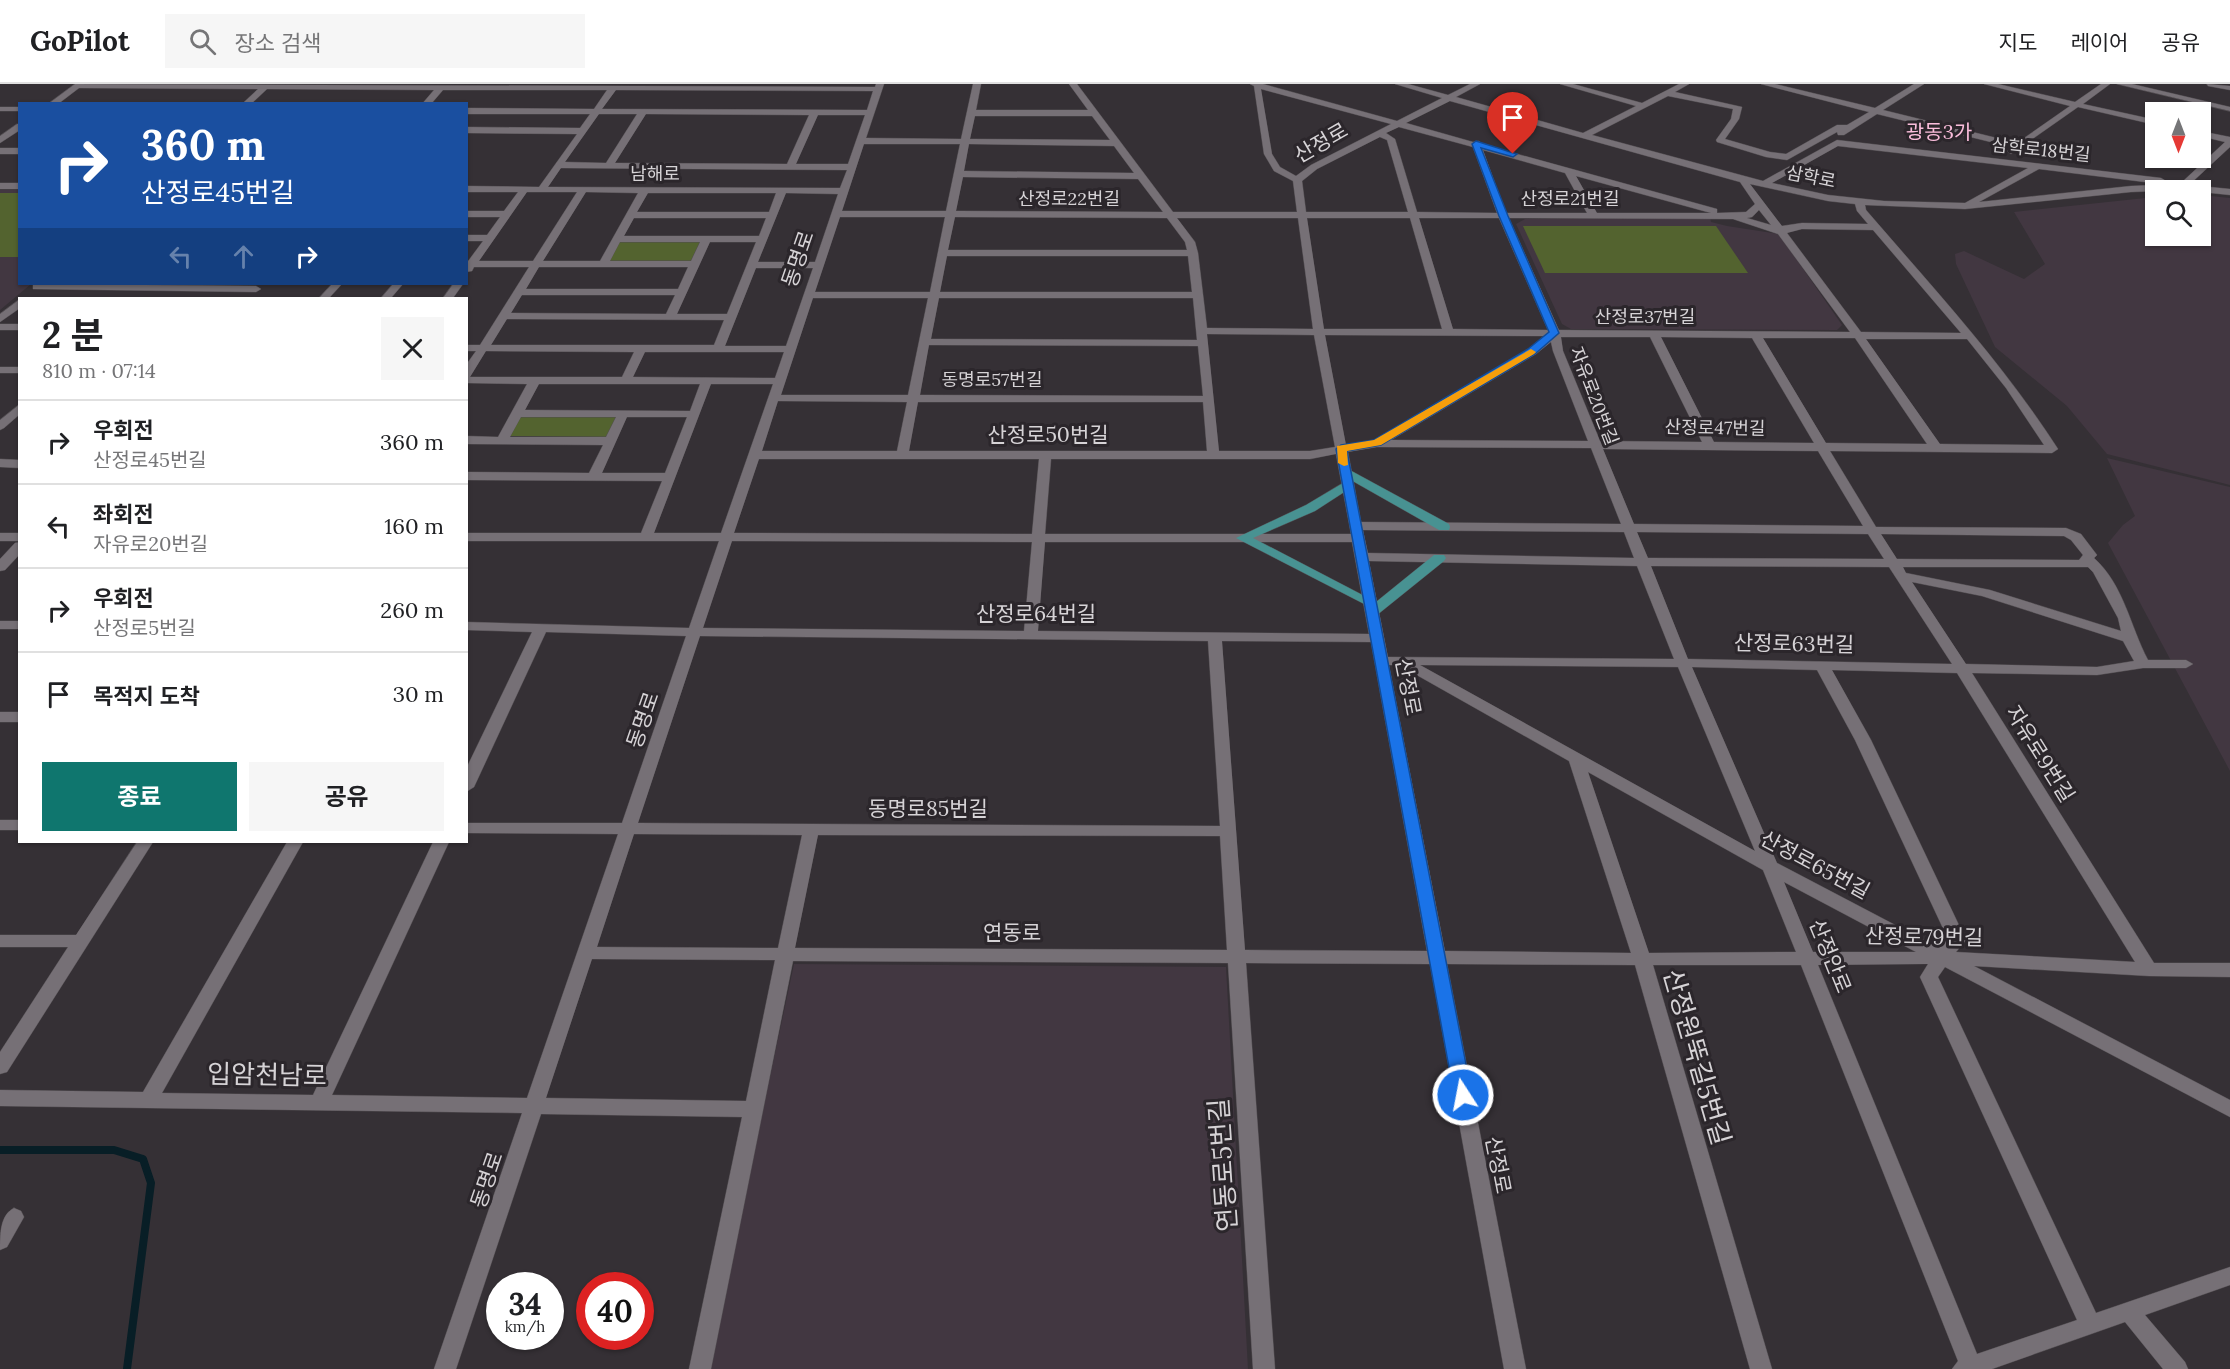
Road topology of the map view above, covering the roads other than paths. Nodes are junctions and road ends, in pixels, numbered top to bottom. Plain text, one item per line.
1 (978, 84) edge
2 (1073, 84) edge
3 (1257, 84) edge
4 (1399, 84) edge
5 (1476, 84) edge
6 (1564, 84) edge
7 (1686, 84) edge
8 (1765, 84) edge
9 (1920, 84) edge
10 (1988, 84) edge
11 (2106, 84) edge
12 (2121, 84) edge
13 (2211, 84) edge
14 (79, 85) edge
15 (267, 85) edge
16 (443, 86) edge
17 (615, 86) edge
18 (879, 86) edge
19 (2230, 88) edge
20 (1667, 93) junction
21 (774, 97) edge
22 (1446, 98) junction
23 (55, 102) edge
24 (248, 102) edge
25 (428, 102) edge
26 (2077, 104) junction
27 (1642, 105) junction
28 (0, 109) edge
29 (18, 109) edge
30 (2230, 109) edge
31 (468, 111) edge
32 (597, 111) junction
33 (1876, 111) junction
34 (643, 112) junction
35 (815, 112) junction
36 (870, 112) junction
37 (972, 113) junction
38 (1096, 113) junction
39 (2145, 120) edge
40 (1401, 123) junction
41 (18, 128) edge
42 (1848, 128) junction
43 (468, 130) edge
44 (583, 130) junction
45 (1381, 134) junction
46 (1583, 136) junction
47 (2211, 136) edge
48 (0, 140) edge
49 (861, 141) junction
50 (2230, 141) edge
51 (966, 142) junction
52 (1116, 143) junction
53 (1837, 143) junction
54 (1476, 144) junction
55 (2018, 146) junction
56 (0, 151) edge
57 (18, 151) edge
58 (1996, 161) junction
59 (559, 165) junction
60 (608, 166) junction
61 (2038, 166) junction
62 (790, 167) junction
63 (852, 167) junction
64 (1568, 170) junction
65 (959, 174) junction
66 (1142, 176) junction
67 (1297, 180) junction
68 (1743, 180) junction
69 (2158, 180) edge
70 (2189, 180) edge
71 (655, 181) junction
72 (18, 185) edge
73 (1763, 185) junction
74 (0, 186) edge
75 (2145, 188) edge
76 (468, 189) edge
77 (524, 190) junction
78 (541, 190) junction
79 (583, 190) junction
80 (2211, 190) edge
81 (782, 191) junction
82 (844, 191) junction
83 (2230, 192) edge
84 (1803, 194) junction
85 (1859, 202) junction
86 (1758, 203) junction
87 (1965, 206) junction
88 (468, 214) edge
89 (507, 214) junction
90 (836, 214) junction
91 (951, 214) junction
92 (630, 215) junction
93 (772, 215) junction
94 (1171, 216) junction
95 (1301, 216) junction
96 (1412, 216) junction
97 (1503, 216) junction
98 (1594, 216) junction
99 (1731, 216) junction
100 (1876, 227) junction
101 (1782, 230) junction
102 (468, 238) edge
103 (490, 238) junction
104 (617, 239) junction
105 (706, 239) junction
106 (762, 239) junction
107 (943, 253) junction
108 (1193, 253) junction
109 (536, 264) junction
110 (603, 264) junction
111 (694, 264) junction
112 (752, 265) junction
113 (819, 265) junction
114 (469, 268) edge
115 (39, 285) edge
116 (336, 285) edge
117 (397, 285) edge
118 (258, 286) edge
119 (519, 292) junction
120 (681, 292) junction
121 (809, 295) junction
122 (935, 295) junction
123 (1198, 296) junction
124 (24, 297) edge
125 (325, 297) edge
126 (387, 297) edge
127 (18, 304) edge
128 (503, 316) junction
129 (670, 317) junction
130 (731, 317) junction
131 (0, 319) edge
132 (0, 327) edge
133 (18, 327) edge
134 (1202, 331) junction
135 (1319, 331) junction
136 (1448, 332) junction
137 (1555, 333) junction
138 (1654, 334) junction
139 (1755, 334) junction
140 (1858, 335) junction
141 (1971, 336) junction
142 (925, 342) junction
143 (1203, 343) junction
144 (468, 348) edge
145 (483, 348) junction
146 (640, 348) junction
147 (718, 349) junction
148 (790, 349) junction
149 (0, 370) edge
150 (18, 370) edge
151 (468, 372) edge
152 (468, 380) edge
153 (536, 380) junction
154 (626, 381) junction
155 (707, 381) junction
156 (779, 381) junction
157 (774, 398) junction
158 (914, 398) junction
159 (1209, 399) junction
160 (17, 412) edge
161 (517, 413) junction
162 (623, 414) junction
163 (694, 414) junction
164 (0, 426) edge
165 (468, 440) edge
166 (502, 440) junction
167 (611, 441) junction
168 (1377, 443) junction
169 (1596, 445) junction
170 (1710, 446) junction
171 (1823, 447) junction
172 (1936, 448) junction
173 (1341, 449) junction
174 (755, 454) junction
175 (902, 454) junction
176 (1045, 455) junction
177 (1213, 455) junction
178 (0, 464) edge
179 (18, 464) edge
180 (468, 476) edge
181 (594, 477) junction
182 (669, 477) junction
183 (1347, 478) junction
184 (1444, 527) junction
185 (1629, 529) junction
186 (1871, 529) junction
187 (1357, 532) junction
188 (0, 537) edge
189 (18, 537) edge
190 (468, 537) edge
191 (646, 537) junction
192 (727, 537) junction
193 (1039, 538) junction
194 (1242, 538) junction
195 (18, 548) edge
196 (1362, 557) junction
197 (1439, 558) junction
198 (1641, 562) junction
199 (2085, 562) junction
200 (1892, 563) junction
201 (0, 567) edge
202 (1902, 576) junction
203 (1371, 608) junction
204 (18, 624) edge
205 (0, 625) edge
206 (468, 626) edge
207 (541, 627) junction
208 (695, 632) junction
209 (1031, 635) junction
210 (1215, 636) junction
211 (1377, 638) junction
212 (2129, 638) junction
213 (1381, 661) junction
214 (1402, 661) junction
215 (1683, 663) junction
216 (2143, 664) junction
217 (2186, 664) dead end
218 (1822, 665) junction
219 (1961, 667) junction
220 (0, 717) edge
221 (18, 717) edge
222 (1577, 761) junction
223 (468, 783) edge
224 (0, 825) edge
225 (18, 825) edge
226 (468, 828) edge
227 (628, 829) junction
228 (811, 830) junction
229 (1228, 831) junction
230 (144, 843) edge
231 (294, 843) edge
232 (441, 843) edge
233 (1770, 867) junction
234 (0, 941) edge
235 (81, 941) junction
236 (586, 953) junction
237 (785, 954) junction
238 (1236, 956) junction
239 (1437, 957) junction
240 (1941, 958) junction
241 (1642, 959) junction
242 (1807, 959) junction
243 (2149, 969) junction
244 (2230, 970) edge
245 (0, 1067) edge
246 (0, 1098) edge
247 (148, 1101) junction
248 (319, 1103) junction
249 (534, 1107) junction
250 (753, 1109) junction
251 (2230, 1109) edge
252 (14, 1217) dead end
253 (0, 1241) edge
254 (2230, 1276) edge
255 (2129, 1311) junction
256 (2090, 1324) junction
257 (1969, 1368) edge
258 (445, 1369) edge
259 (700, 1369) edge
260 (1264, 1369) edge
261 (1515, 1369) edge
262 (1761, 1369) edge
263 (2177, 1369) edge

1 - 37 street
2 - 38 street
3 - 40 street
3 - 67 street
4 - 22 street, 삼학로
5 - 22 street, 산정로
6 - 27 street
7 - 20 street
8 - 33 street
9 - 33 street
10 - 26 street
11 - 26 street
12 - 30 street
13 - 19 street
14 - 15 street
14 - 23 street
15 - 16 street
15 - 24 street
16 - 17 street
16 - 25 street
17 - 21 street
17 - 32 street
18 - 21 street
18 - 36 street, 동명로
20 - 27 street
20 - 42 street
21 - 34 street
21 - 35 street
22 - 40 street, 산정로
22 - 46 street, 삼학로
26 - 39 street
26 - 55 street
27 - 46 street
28 - 29 street
31 - 32 street
32 - 34 street
32 - 44 street
33 - 42 street
33 - 55 street
34 - 60 street
35 - 36 street
35 - 62 street
36 - 49 street, 동명로
37 - 38 street
37 - 51 street
38 - 52 street
40 - 45 street, 산정로
40 - 54 street
41 - 48 street
42 - 53 street
43 - 44 street
44 - 59 street
45 - 67 street, 산정로
45 - 96 street
46 - 68 street, 삼학로
47 - 50 street
49 - 51 street
49 - 63 street, 동명로
50 - 70 street
51 - 52 street
51 - 65 street
52 - 66 street
53 - 58 street, 삼학로18번길
53 - 73 street
54 - 64 street
54 - 97 street, 자유로20번길
55 - 58 street
56 - 57 street
58 - 61 street, 삼학로18번길
59 - 60 street
59 - 78 street
60 - 71 street
61 - 69 street, 삼학로18번길
61 - 87 street
62 - 63 street
62 - 71 street
63 - 82 street, 동명로
64 - 98 street
64 - 99 street
65 - 66 street
65 - 91 street
66 - 94 street
67 - 95 street, 산정로
68 - 73 street, 삼학로
68 - 86 street
71 - 79 street, 남해로
71 - 81 street, 남해로
71 - 92 street
72 - 74 street
73 - 84 street, 삼학로
75 - 87 street, 삼학로
76 - 77 street, 남해로
77 - 78 street, 남해로
77 - 89 street
78 - 79 street, 남해로
79 - 109 street
80 - 83 street, 삼학로
81 - 82 street, 남해로
81 - 93 street
82 - 90 street, 동명로
84 - 85 street, 삼학로
84 - 86 street
85 - 87 street, 삼학로
85 - 100 street
86 - 99 street
86 - 101 street
88 - 89 street
89 - 103 street
90 - 91 street, 산정로22번길
90 - 113 street, 동명로
91 - 94 street, 산정로22번길
91 - 107 street
92 - 93 street
92 - 104 street
93 - 106 street
94 - 95 street, 산정로22번길
94 - 108 street
95 - 96 street, 산정로21번길
95 - 135 street, 산정로
96 - 97 street, 산정로21번길
96 - 136 street
97 - 98 street, 산정로21번길
97 - 137 street, 자유로20번길
98 - 99 street, 산정로21번길
99 - 101 street
100 - 101 street
100 - 141 street
101 - 140 street
102 - 103 street
103 - 114 street
104 - 105 street
104 - 110 street
105 - 106 street
105 - 111 street
106 - 112 street
107 - 108 street
107 - 122 street
108 - 123 street
109 - 110 street
109 - 114 street
109 - 119 street
110 - 111 street
111 - 120 street
112 - 113 street
112 - 130 street
113 - 121 street, 동명로
115 - 118 street
115 - 124 street
116 - 125 street
117 - 126 street
119 - 120 street
119 - 128 street
120 - 129 street
121 - 122 street
121 - 148 street, 동명로
122 - 123 street
122 - 142 street
123 - 134 street
127 - 131 street
128 - 129 street
128 - 145 street
129 - 130 street
130 - 147 street
132 - 133 street
134 - 135 street, 산정로37번길
134 - 143 street
135 - 136 street, 산정로37번길
135 - 173 street, 산정로
136 - 137 street, 산정로37번길
137 - 138 street, 산정로37번길
137 - 168 street
137 - 169 street, 자유로20번길
138 - 139 street, 산정로37번길
138 - 170 street
139 - 140 street, 산정로37번길
139 - 171 street, 자유로9번길
140 - 141 street, 산정로37번길
140 - 172 street
141 - 172 street, 산정로47번길
142 - 143 street
142 - 158 street
143 - 159 street
144 - 145 street
145 - 146 street
145 - 151 street
146 - 147 street
146 - 154 street
147 - 148 street
148 - 156 street, 동명로
149 - 150 street
152 - 153 street
153 - 154 street
153 - 161 street
154 - 155 street
155 - 156 street
155 - 163 street
156 - 157 street, 동명로
157 - 158 street, 동명로57번길
157 - 174 street, 동명로
158 - 159 street, 동명로57번길
158 - 175 street
159 - 177 street
160 - 164 street
161 - 162 street
161 - 166 street
162 - 163 street
162 - 167 street
163 - 182 street
165 - 166 street
166 - 167 street
167 - 181 street
168 - 169 street, 산정로47번길
168 - 173 street, 산정로50번길
169 - 170 street, 산정로47번길
169 - 185 street, 자유로20번길
170 - 171 street, 산정로47번길
171 - 172 street, 산정로47번길
171 - 186 street, 자유로9번길
173 - 177 street, 산정로50번길
173 - 183 street, 산정로
174 - 175 street, 산정로50번길
174 - 192 street, 동명로
175 - 176 street, 산정로50번길
176 - 177 street, 산정로50번길
176 - 193 street
178 - 179 street
180 - 181 street
181 - 182 street
182 - 191 street
183 - 184 main road
183 - 187 street, 산정로
183 - 194 main road
184 - 185 street
184 - 187 street
185 - 186 street
185 - 198 street, 자유로20번길
186 - 199 street
186 - 200 street, 자유로9번길
187 - 194 street
187 - 196 street, 산정로
188 - 189 street
190 - 191 street
191 - 192 street
192 - 193 street
192 - 208 street, 동명로
193 - 194 street
193 - 209 street
194 - 203 main road
195 - 201 street
196 - 197 street
196 - 203 street, 산정로
197 - 198 street
197 - 203 main road
198 - 200 street
198 - 215 street, 산정안로
199 - 200 street
199 - 212 street
200 - 202 street, 자유로9번길
202 - 212 street
202 - 219 street, 자유로9번길
203 - 211 street, 산정로
204 - 205 street
206 - 207 street, 산정로64번길
207 - 208 street, 산정로64번길
207 - 223 street
208 - 209 street, 산정로64번길
208 - 227 street, 동명로
209 - 210 street, 산정로64번길
210 - 211 street, 산정로64번길
210 - 229 street, 연동로5번길
211 - 213 street, 산정로
212 - 216 street
213 - 214 street, 산정로65번길
213 - 239 street, 산정로
214 - 215 street, 산정로63번길
214 - 222 street, 산정로65번길
215 - 218 street, 산정로63번길
215 - 233 street, 산정안로
216 - 217 street, 산정로63번길
216 - 219 street, 산정로63번길
218 - 219 street, 산정로63번길
218 - 240 street
219 - 243 street, 자유로9번길
220 - 221 street
222 - 233 street, 산정로65번길
222 - 241 street, 산정원뚝길5번길
224 - 225 street
226 - 227 street, 동명로85번길
227 - 228 street, 동명로85번길
227 - 236 street, 동명로
228 - 229 street, 동명로85번길
228 - 237 street
229 - 238 street, 연동로5번길
230 - 235 street
231 - 247 street
232 - 248 street
233 - 240 street, 산정로65번길
233 - 242 street, 산정안로
234 - 235 street
235 - 245 street
236 - 237 street, 연동로
236 - 249 street, 동명로
237 - 238 street, 연동로
237 - 250 street
238 - 239 street, 연동로
238 - 260 street, 연동로5번길
239 - 241 street, 산정로79번길
239 - 261 street, 산정로
240 - 242 street, 산정로79번길
240 - 243 street, 산정로79번길
240 - 251 street, 산정로65번길
240 - 256 street
241 - 242 street, 산정로79번길
241 - 262 street, 산정원뚝길5번길
242 - 257 street, 산정안로
243 - 244 street, 산정로79번길
246 - 247 street, 입암천남로
247 - 248 street, 입암천남로
248 - 249 street, 입암천남로
249 - 250 street, 입암천남로
249 - 258 street, 동명로
250 - 259 street
252 - 253 street
254 - 255 street
255 - 256 street
255 - 263 street
256 - 257 street

